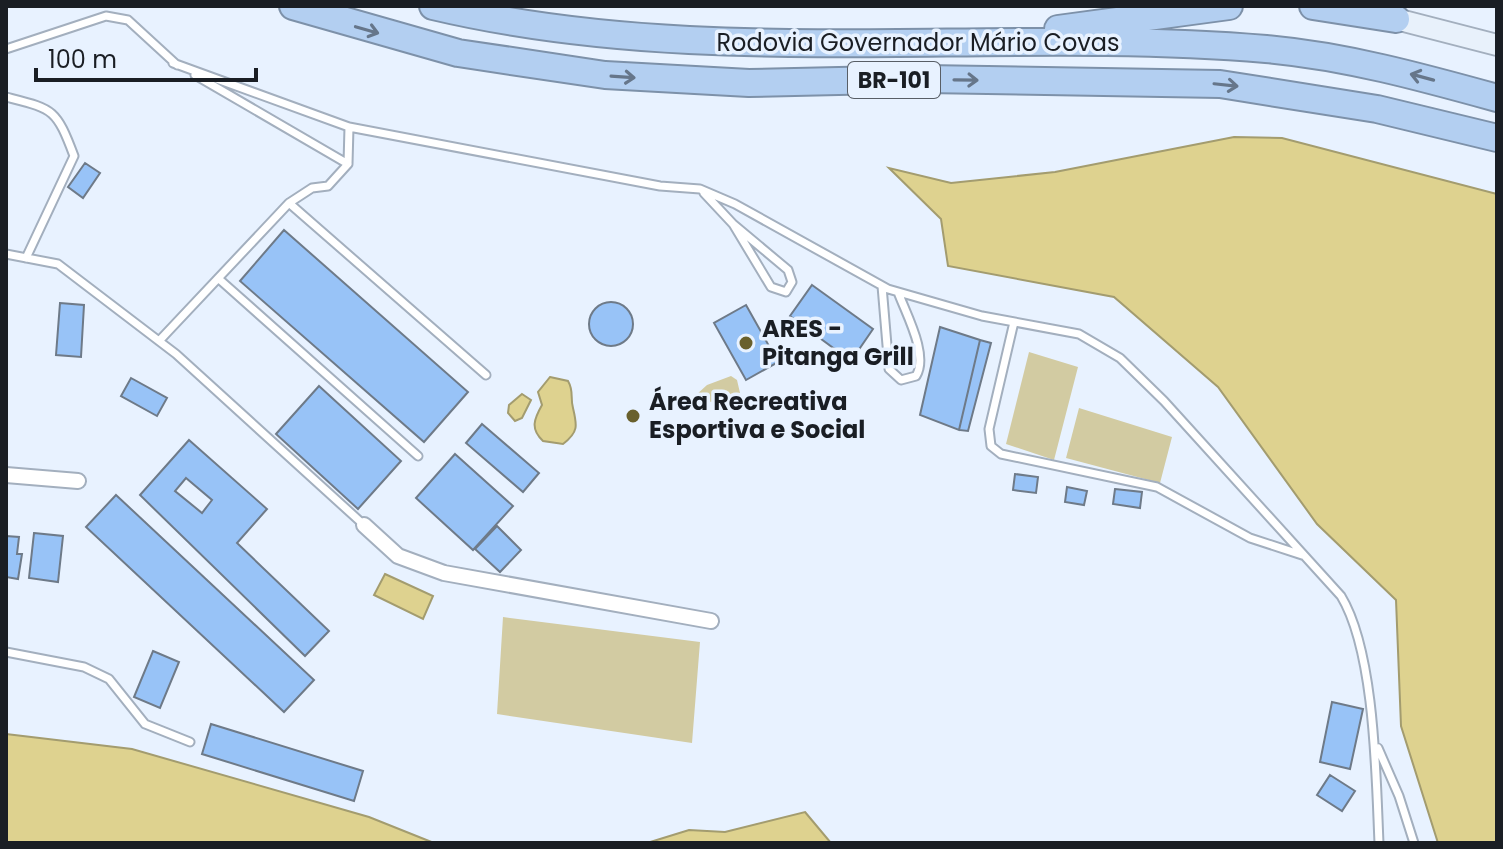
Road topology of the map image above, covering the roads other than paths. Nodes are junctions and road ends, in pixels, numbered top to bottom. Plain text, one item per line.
1 (293, 6) edge
2 (433, 6) edge
3 (1229, 6) edge
4 (1313, 6) edge
5 (1393, 12) edge
6 (538, 16) dead end
7 (594, 34) junction
8 (986, 40) junction
9 (1497, 45) edge
10 (6, 49) edge
11 (173, 63) junction
12 (6, 97) edge
13 (1497, 98) edge
14 (349, 127) junction
15 (1497, 138) edge
16 (348, 164) junction
17 (700, 189) junction
18 (289, 203) junction
19 (733, 224) junction
20 (6, 254) edge
21 (26, 258) junction
22 (219, 279) junction
23 (882, 286) junction
24 (898, 292) junction
25 (1014, 322) junction
26 (159, 341) junction
27 (486, 375) dead end
28 (418, 456) dead end
29 (6, 475) edge
30 (78, 481) dead end
31 (364, 525) joint
32 (1304, 555) junction
33 (711, 621) dead end
34 (6, 652) edge
35 (190, 742) dead end
36 (1375, 743) junction
37 (1379, 843) edge
38 (1414, 843) edge

1 -> 15 highway, Rodovia Governador Mário Covas / BR-101
2 - 7 highway, Rodovia Governador Mário Covas / BR-101
3 - 8 highway
4 - 5 highway
5 - 9 main road
6 - 7 lane
7 - 8 highway, Rodovia Governador Mário Covas / BR-101
13 -> 8 highway, Rodovia Governador Mário Covas / BR-101
10 - 11 lane
11 - 14 lane
11 - 16 lane
12 - 21 lane
14 - 16 lane
14 - 17 lane
16 - 18 lane
17 - 19 lane
17 - 23 lane
18 - 22 lane
18 - 27 lane
19 - 19 lane
20 - 21 lane
21 - 26 lane
22 - 26 lane
22 - 28 lane
23 - 24 lane
23 - 24 lane
24 - 25 lane
25 - 32 lane
25 - 32 lane
26 - 31 lane
29 - 30 street
31 - 33 street
32 - 36 lane
34 - 35 lane
36 - 37 lane
36 - 38 lane

